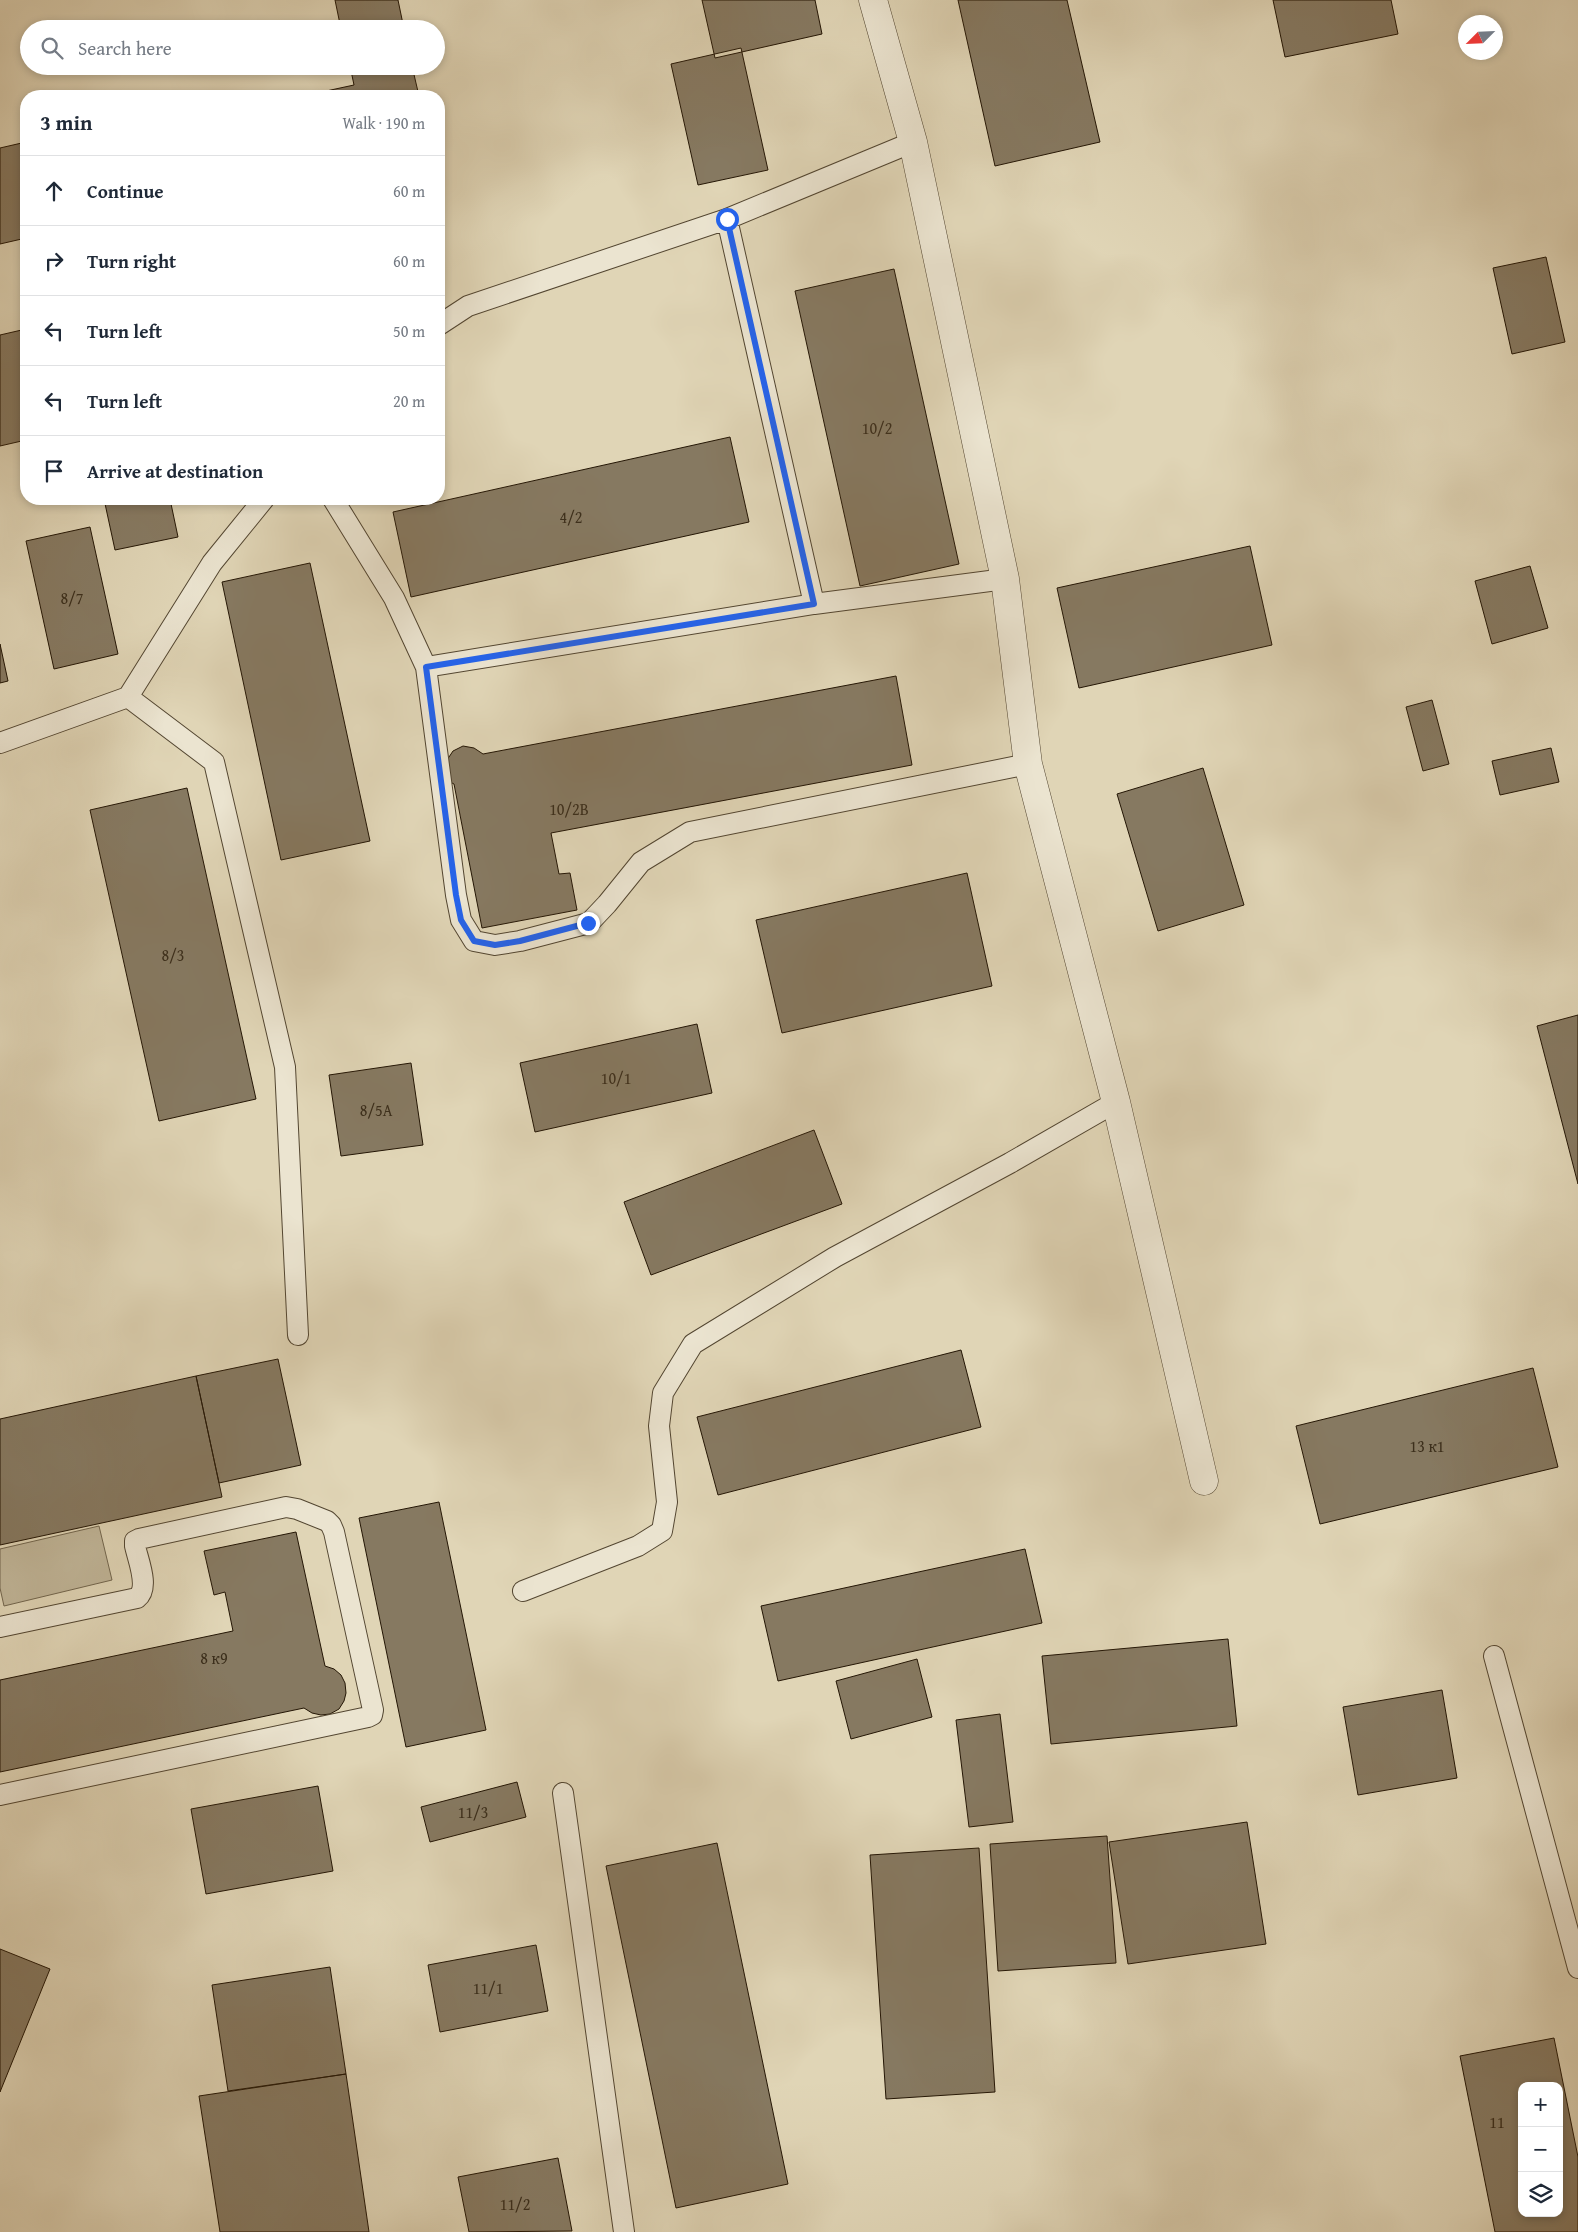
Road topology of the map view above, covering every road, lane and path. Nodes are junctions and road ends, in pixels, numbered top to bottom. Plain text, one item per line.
1 (873, 0) edge
2 (912, 142) junction
3 (727, 219) junction
4 (445, 321) edge
5 (259, 505) edge
6 (336, 505) edge
7 (1005, 579) junction
8 (814, 604) junction
9 (426, 667) junction
10 (128, 697) junction
11 (0, 743) edge
12 (1028, 764) junction
13 (1116, 1102) junction
14 (298, 1335) dead end
15 (1204, 1481) dead end
16 (523, 1591) dead end
17 (0, 1627) edge
18 (1494, 1656) dead end
19 (563, 1793) dead end
20 (0, 1796) edge
21 (1578, 1968) edge
22 (624, 2232) edge

1 - 2 street
2 - 3 lane
2 - 7 street
3 - 4 lane
3 - 8 lane
5 - 10 lane
6 - 9 lane
7 - 8 lane
7 - 12 street
8 - 9 lane
9 - 12 lane
10 - 11 lane
10 - 14 lane
12 - 13 street
13 - 15 street
13 - 16 lane
17 - 20 lane
18 - 21 lane
19 - 22 lane

